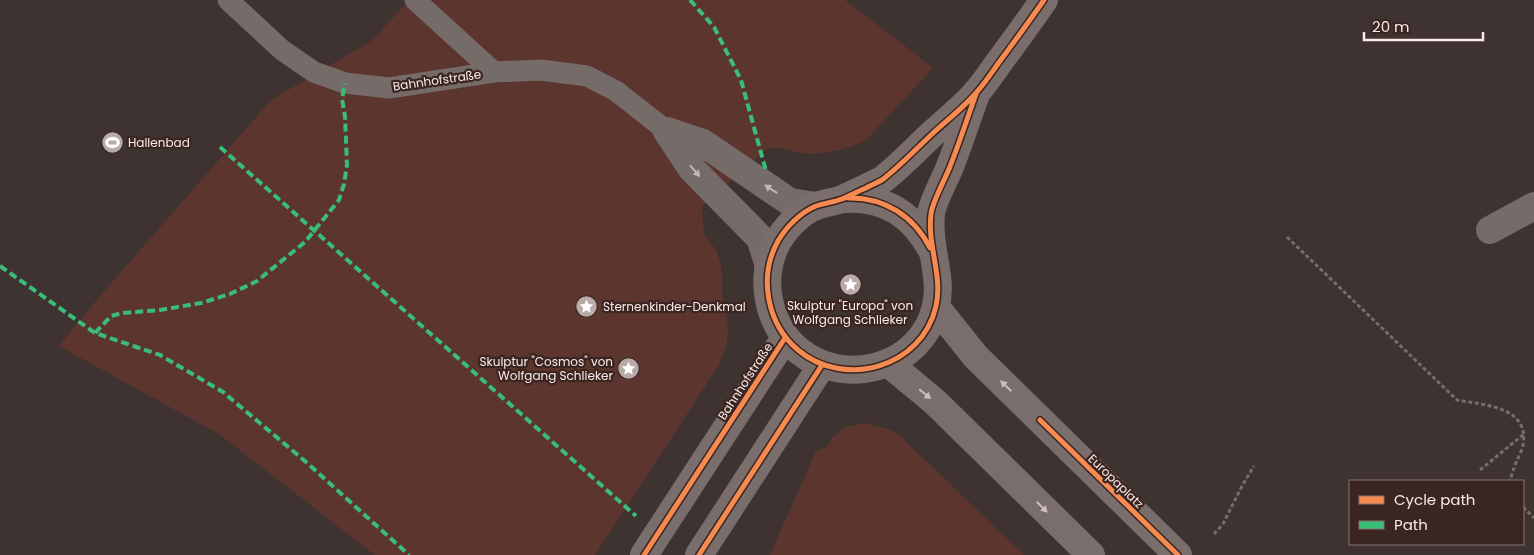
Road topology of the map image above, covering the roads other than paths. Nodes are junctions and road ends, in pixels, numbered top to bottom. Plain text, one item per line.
1 (228, 0) edge
2 (415, 0) edge
3 (1044, 0) edge
4 (494, 72) junction
5 (976, 94) junction
6 (667, 131) junction
7 (843, 199) junction
8 (816, 206) junction
9 (1534, 206) edge
10 (1490, 230) dead end
11 (933, 252) junction
12 (769, 266) junction
13 (936, 307) junction
14 (785, 338) junction
15 (888, 363) junction
16 (822, 364) junction
17 (644, 555) edge
18 (699, 555) edge
19 (1091, 555) edge
20 (1178, 555) edge

1 - 4 lane, Bahnhofstraße
2 - 4 lane, Bahnhofstraße
3 - 5 main road, Bahnhofstraße
4 - 6 lane, Bahnhofstraße
5 - 7 main road, Bahnhofstraße
5 - 11 main road, Bahnhofstraße
8 -> 6 street, Bahnhofstraße
6 -> 12 street, Bahnhofstraße
7 - 8 main road, Bahnhofstraße
7 - 11 main road
8 - 12 main road, Bahnhofstraße
9 - 10 street
11 - 13 main road, Bahnhofstraße
12 - 14 main road, Bahnhofstraße
13 - 15 main road
20 -> 13 main road, Europaplatz
14 - 16 main road
14 - 17 main road, Bahnhofstraße
15 - 16 main road
15 -> 19 main road
16 - 18 main road

